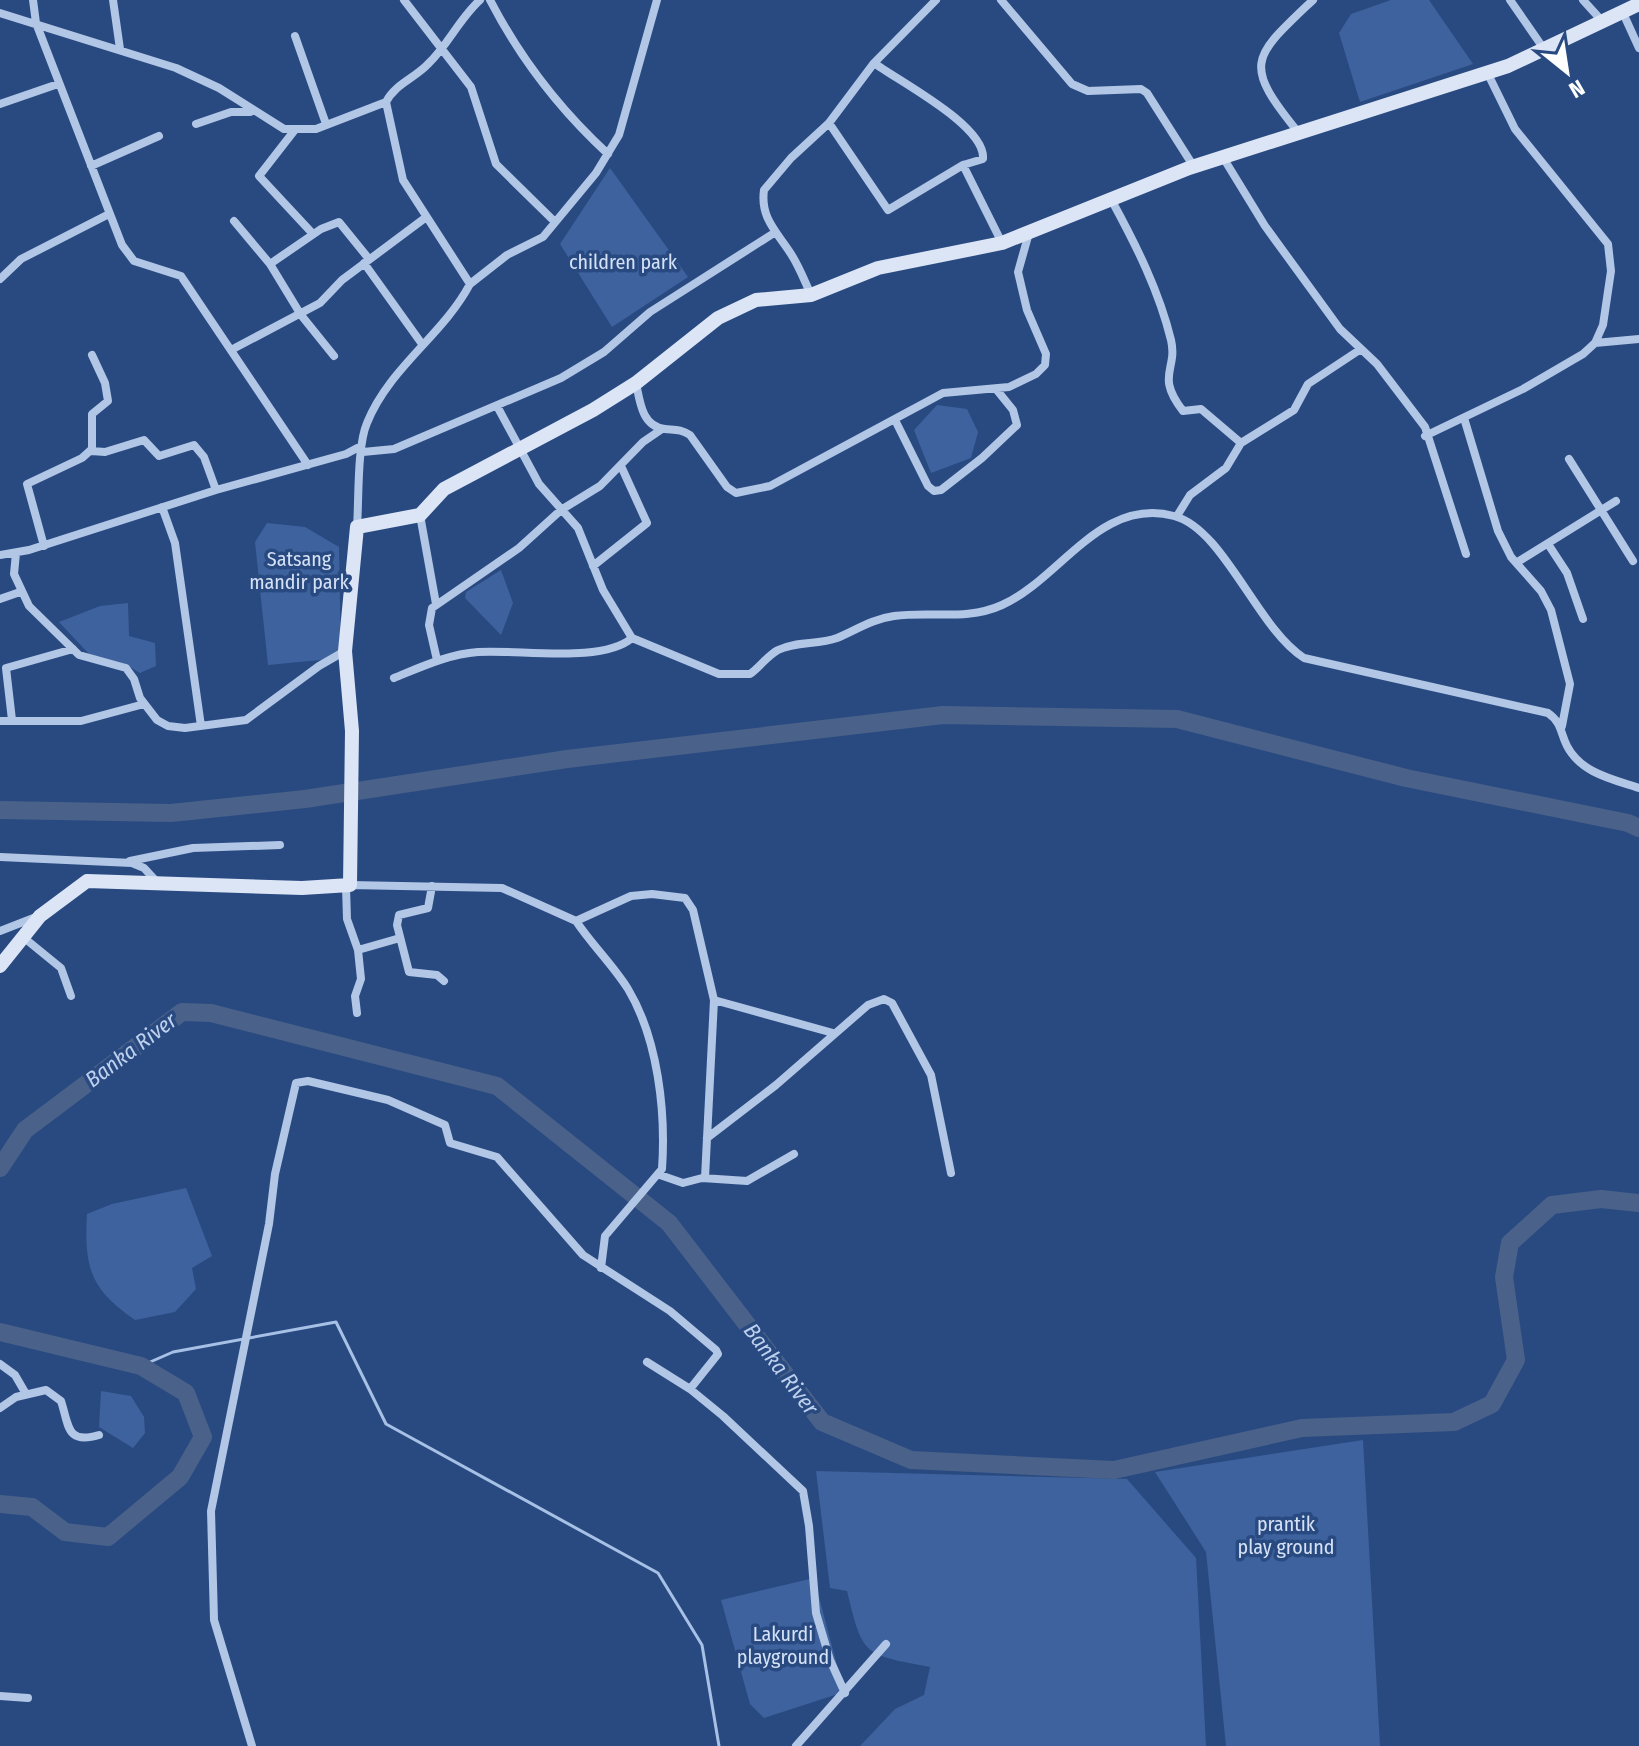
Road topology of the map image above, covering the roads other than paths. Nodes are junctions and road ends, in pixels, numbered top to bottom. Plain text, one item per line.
1 (33, 0) edge
2 (113, 0) edge
3 (404, 0) edge
4 (480, 0) edge
5 (490, 0) edge
6 (657, 0) edge
7 (936, 0) edge
8 (1001, 0) edge
9 (1313, 0) edge
10 (1510, 0) edge
11 (1583, 0) edge
12 (1639, 4) edge
13 (0, 13) edge
14 (1623, 13) junction
15 (1603, 22) junction
16 (36, 23) junction
17 (295, 36) dead end
18 (1639, 48) edge
19 (120, 49) junction
20 (439, 49) junction
21 (1544, 49) junction
22 (874, 63) junction
23 (1487, 72) junction
24 (58, 84) junction
25 (386, 102) junction
26 (0, 104) edge
27 (255, 112) junction
28 (829, 123) junction
29 (196, 124) dead end
30 (326, 124) junction
31 (294, 131) junction
32 (1298, 132) junction
33 (159, 136) dead end
34 (608, 154) junction
35 (1224, 159) junction
36 (963, 165) junction
37 (91, 166) junction
38 (1194, 167) junction
39 (1112, 201) junction
40 (109, 214) junction
41 (425, 218) junction
42 (234, 221) dead end
43 (555, 222) junction
44 (774, 233) junction
45 (1029, 233) junction
46 (313, 234) junction
47 (1002, 243) junction
48 (366, 261) junction
49 (270, 264) junction
50 (0, 279) edge
51 (470, 284) junction
52 (811, 295) junction
53 (301, 315) junction
54 (1639, 339) edge
55 (1595, 343) junction
56 (422, 344) junction
57 (1361, 349) junction
58 (231, 350) junction
59 (92, 355) dead end
60 (334, 356) dead end
61 (636, 383) junction
62 (996, 389) junction
63 (497, 406) junction
64 (1464, 418) junction
65 (895, 420) junction
66 (662, 429) junction
67 (1425, 436) junction
68 (1241, 443) junction
69 (520, 447) junction
70 (362, 449) junction
71 (91, 451) junction
72 (1569, 459) dead end
73 (308, 465) junction
74 (621, 466) junction
75 (216, 490) junction
76 (1616, 501) dead end
77 (162, 507) junction
78 (561, 510) junction
79 (1601, 511) junction
80 (420, 515) junction
81 (1177, 516) junction
82 (357, 527) junction
83 (1548, 544) junction
84 (44, 546) junction
85 (16, 553) junction
86 (1466, 554) dead end
87 (0, 555) edge
88 (1633, 561) dead end
89 (1516, 563) junction
90 (593, 566) junction
91 (20, 592) junction
92 (0, 599) edge
93 (436, 604) junction
94 (1583, 619) dead end
95 (632, 638) junction
96 (73, 649) junction
97 (345, 651) junction
98 (437, 660) junction
99 (394, 678) dead end
100 (144, 704) junction
101 (12, 720) junction
102 (0, 721) edge
103 (201, 726) junction
104 (1562, 726) junction
105 (1639, 788) edge
106 (280, 845) dead end
107 (0, 857) edge
108 (127, 862) junction
109 (156, 881) junction
110 (348, 886) junction
111 (432, 886) junction
112 (40, 916) junction
113 (576, 921) junction
114 (0, 931) edge
115 (23, 937) junction
116 (400, 938) junction
117 (358, 950) junction
118 (0, 966) edge
119 (444, 981) dead end
120 (71, 996) dead end
121 (714, 1000) junction
122 (357, 1013) dead end
123 (833, 1033) junction
124 (707, 1138) junction
125 (794, 1154) dead end
126 (951, 1173) dead end
127 (661, 1178) junction
128 (705, 1178) junction
129 (601, 1268) junction
130 (647, 1362) dead end
131 (0, 1364) edge
132 (690, 1389) junction
133 (26, 1394) junction
134 (0, 1408) edge
135 (99, 1435) dead end
136 (886, 1644) dead end
137 (845, 1693) junction
138 (0, 1696) edge
139 (28, 1698) dead end
140 (252, 1746) edge
141 (796, 1746) edge

1 - 16 street
2 - 19 street
3 - 20 street
4 - 20 street
5 - 34 street
6 - 34 street
7 - 22 street
8 - 38 street
9 - 32 street
10 - 21 street
11 - 15 street
12 - 14 main road
13 - 16 street
14 - 15 main road
14 - 18 street
15 - 21 main road
16 - 19 street
16 - 24 street
17 - 30 street
19 - 27 street
20 - 25 street
20 - 43 street
21 - 23 main road
22 - 28 street
22 - 36 street
23 - 32 main road
23 - 55 street
24 - 26 street
24 - 37 street
25 - 30 street
25 - 41 street
27 - 29 street
27 - 31 street
28 - 36 street
28 - 44 street
30 - 31 street
31 - 46 street
32 - 35 main road
33 - 37 street
34 - 43 street
35 - 38 main road
35 - 57 street
36 - 47 street
37 - 40 street
38 - 39 main road
39 - 45 main road
39 - 68 street
40 - 50 street
40 - 58 street
41 - 48 street
41 - 51 street
42 - 49 street
43 - 51 street
44 - 52 street
44 - 63 street
45 - 47 main road
45 - 62 street
46 - 48 street
46 - 49 street
47 - 52 main road
48 - 53 street
48 - 56 street
49 - 53 street
51 - 56 street
52 - 61 main road
53 - 58 street
53 - 60 street
54 - 55 street
55 - 64 street
56 - 70 street
57 - 67 street
57 - 68 street
58 - 73 street
59 - 71 street
61 - 66 street
61 - 69 main road
62 - 65 street
62 - 65 street
63 - 69 street
63 - 70 street
64 - 67 street
64 - 89 street
65 - 66 street
66 - 74 street
67 - 86 street
68 - 81 street
69 - 78 street
69 - 80 main road
70 - 73 street
70 - 82 street
71 - 75 street
71 - 84 street
72 - 79 street
73 - 75 street
74 - 78 street
74 - 90 street
75 - 77 street
76 - 79 street
77 - 84 street
77 - 103 street
78 - 90 street
78 - 93 street
79 - 83 street
79 - 88 street
80 - 82 main road
80 - 93 street
81 - 95 street
81 - 104 street
82 - 97 main road
83 - 89 street
83 - 94 street
84 - 85 street
85 - 87 street
85 - 91 street
89 - 104 street
90 - 95 street
91 - 92 street
91 - 96 street
93 - 98 street
95 - 98 street
96 - 100 street
96 - 101 street
97 - 103 street
97 - 110 main road
98 - 99 street
100 - 101 street
100 - 103 street
101 - 102 street
104 - 105 street
106 - 108 street
107 - 108 street
108 - 109 street
109 - 110 main road
109 - 112 main road
110 - 111 street
110 - 117 street
111 - 113 street
111 - 116 street
112 - 114 street
112 - 115 main road
113 - 121 street
113 - 127 street
115 - 118 main road
115 - 120 street
116 - 117 street
116 - 119 street
117 - 122 street
121 - 123 street
121 - 124 street
123 - 124 street
123 - 126 street
124 - 128 street
125 - 128 street
127 - 128 street
127 - 129 street
129 - 132 street
129 - 140 street
130 - 132 street
131 - 133 street
132 - 137 street
133 - 134 street
133 - 135 street
136 - 137 street
137 - 141 street
138 - 139 street

